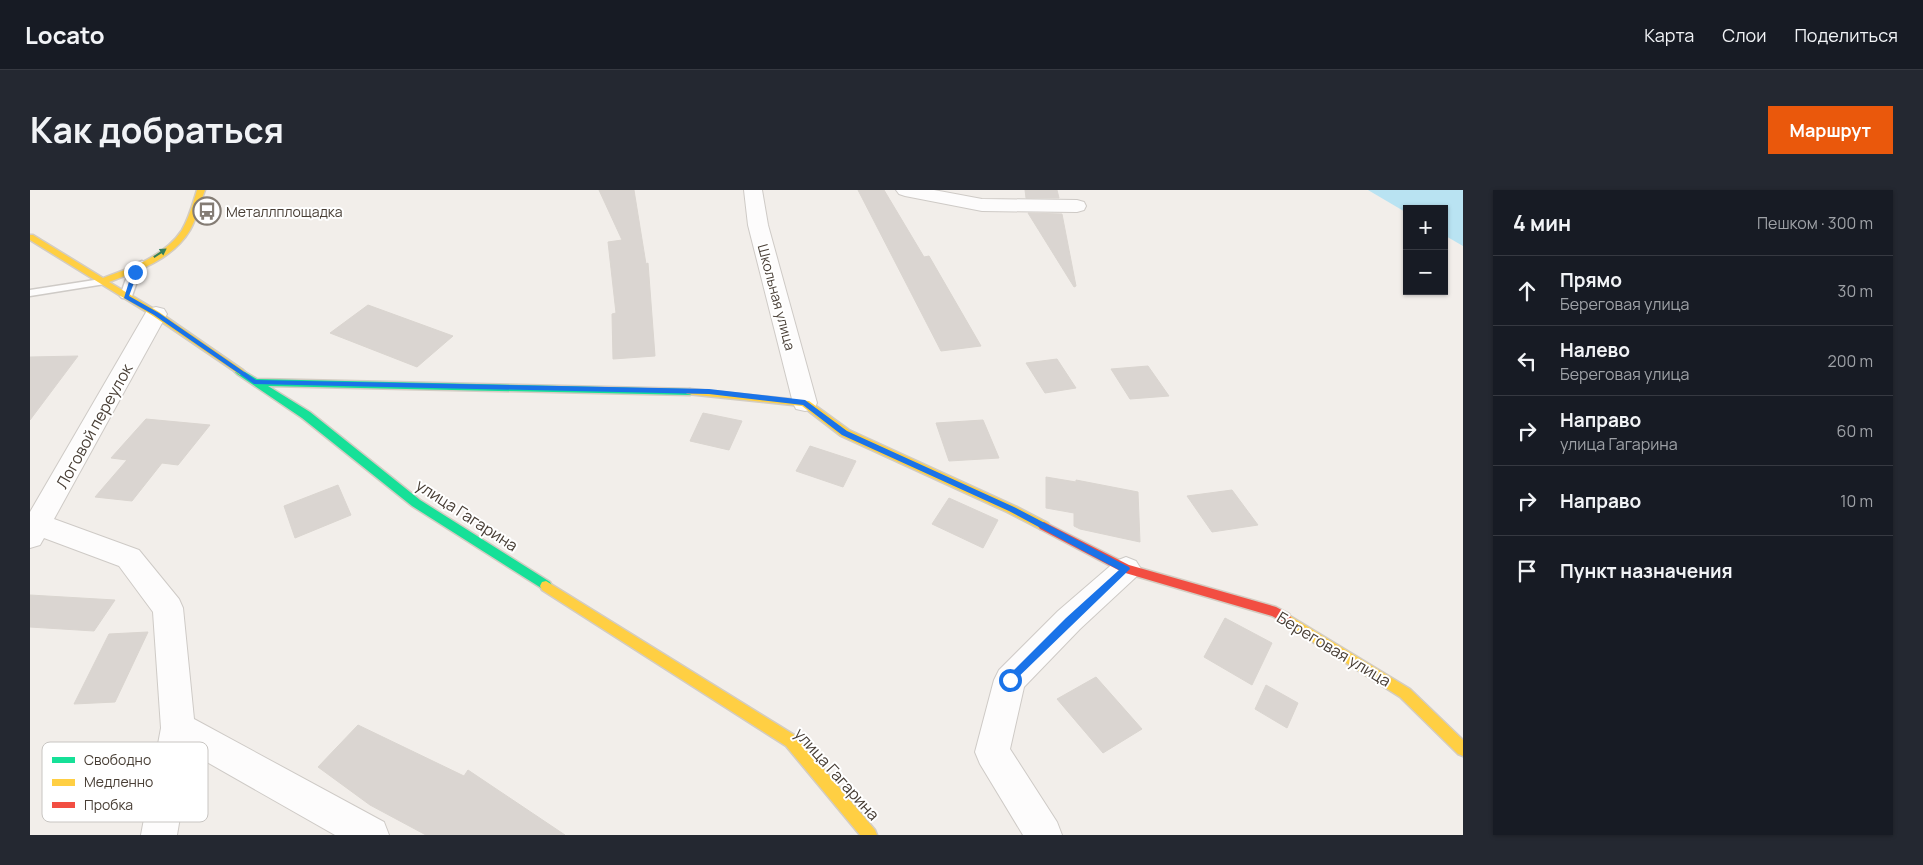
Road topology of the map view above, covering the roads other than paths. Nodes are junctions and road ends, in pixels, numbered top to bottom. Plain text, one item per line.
1 (201, 190) edge
2 (753, 190) edge
3 (905, 190) edge
4 (1077, 206) dead end
5 (30, 237) edge
6 (142, 264) junction
7 (101, 282) junction
8 (30, 293) edge
9 (126, 296) junction
10 (156, 314) junction
11 (254, 382) junction
12 (805, 403) junction
13 (34, 531) edge
14 (1126, 569) junction
15 (178, 728) junction
16 (176, 742) edge
17 (203, 742) edge
18 (208, 745) edge
19 (1463, 749) edge
20 (161, 822) edge
21 (159, 835) edge
22 (371, 835) edge
23 (870, 835) edge
24 (1044, 835) edge

6 -> 1 street
2 - 12 street, Школьная улица
3 - 4 street
5 - 7 street, улица Гагарина
6 - 7 street
6 - 9 lane
7 - 8 lane
7 - 9 street, улица Гагарина
9 - 10 street, улица Гагарина
10 - 11 street, улица Гагарина
10 - 13 street, Логовой переулок
11 - 12 street
11 - 23 street, улица Гагарина
12 - 14 street, Береговая улица
13 - 15 street
14 - 19 street, Береговая улица
14 - 24 street
15 - 16 street
15 - 17 street
18 - 22 street
20 - 21 street

